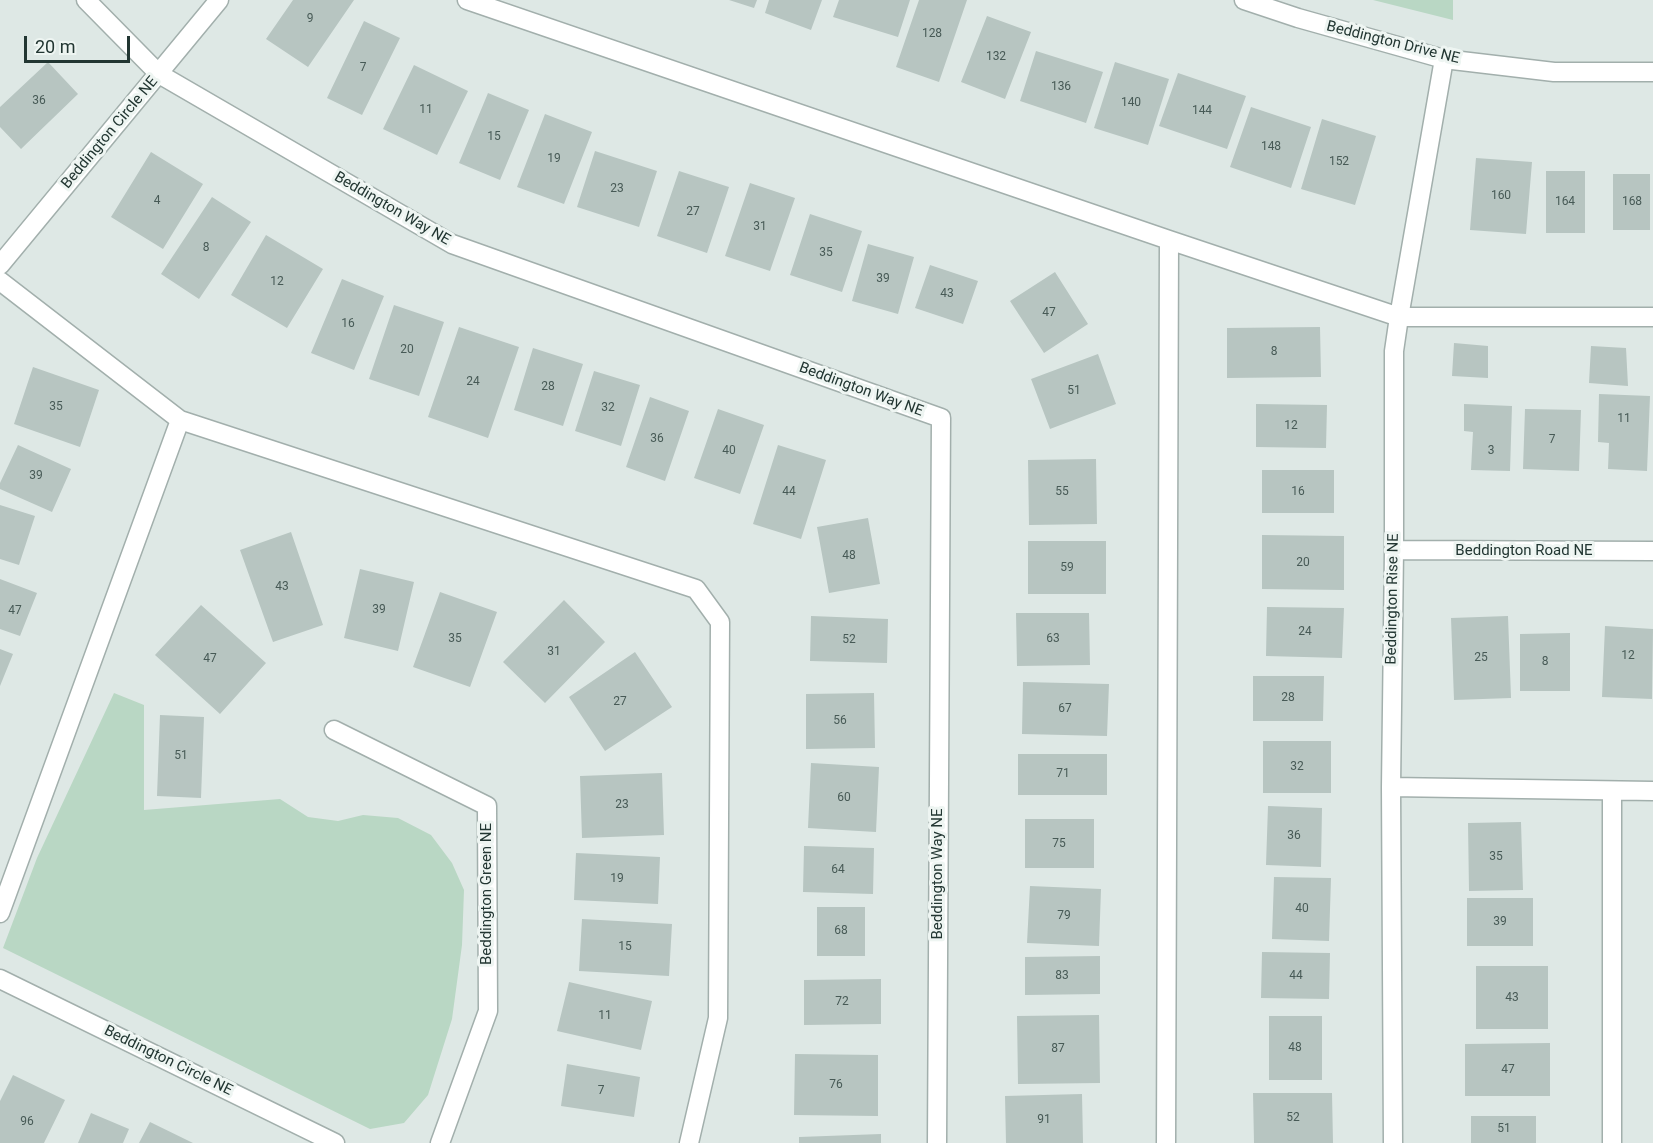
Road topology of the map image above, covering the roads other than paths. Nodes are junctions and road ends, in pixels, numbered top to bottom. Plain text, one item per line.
1 (86, 0) edge
2 (219, 0) edge
3 (467, 0) edge
4 (1244, 0) edge
5 (1444, 59) junction
6 (1653, 72) edge
7 (159, 74) junction
8 (1169, 240) junction
9 (0, 265) edge
10 (0, 281) edge
11 (1399, 316) junction
12 (1653, 317) edge
13 (180, 420) junction
14 (1394, 550) junction
15 (1653, 551) edge
16 (334, 730) dead end
17 (1391, 788) junction
18 (1612, 791) junction
19 (1653, 791) edge
20 (0, 913) edge
21 (0, 979) edge
22 (335, 1143) edge
23 (440, 1143) edge
24 (689, 1143) edge
25 (937, 1143) edge
26 (1166, 1143) edge
27 (1393, 1143) edge
28 (1612, 1143) edge

1 - 7 street
2 - 7 street, Beddington Circle NE
3 - 8 street
4 - 5 street, Beddington Drive NE
5 - 6 street, Beddington Drive NE
5 - 11 street, Beddington Rise NE
7 - 9 street, Beddington Circle NE
7 - 25 street, Beddington Way NE
8 - 11 street
8 - 26 street
10 - 13 street
11 - 12 street
11 - 14 street, Beddington Rise NE
13 - 20 street
13 - 24 street
14 - 15 street, Beddington Road NE
14 - 17 street, Beddington Rise NE
16 - 23 street, Beddington Green NE
17 - 18 street
17 - 27 street, Beddington Rise NE
18 - 19 street
18 - 28 street
21 - 22 street, Beddington Circle NE

